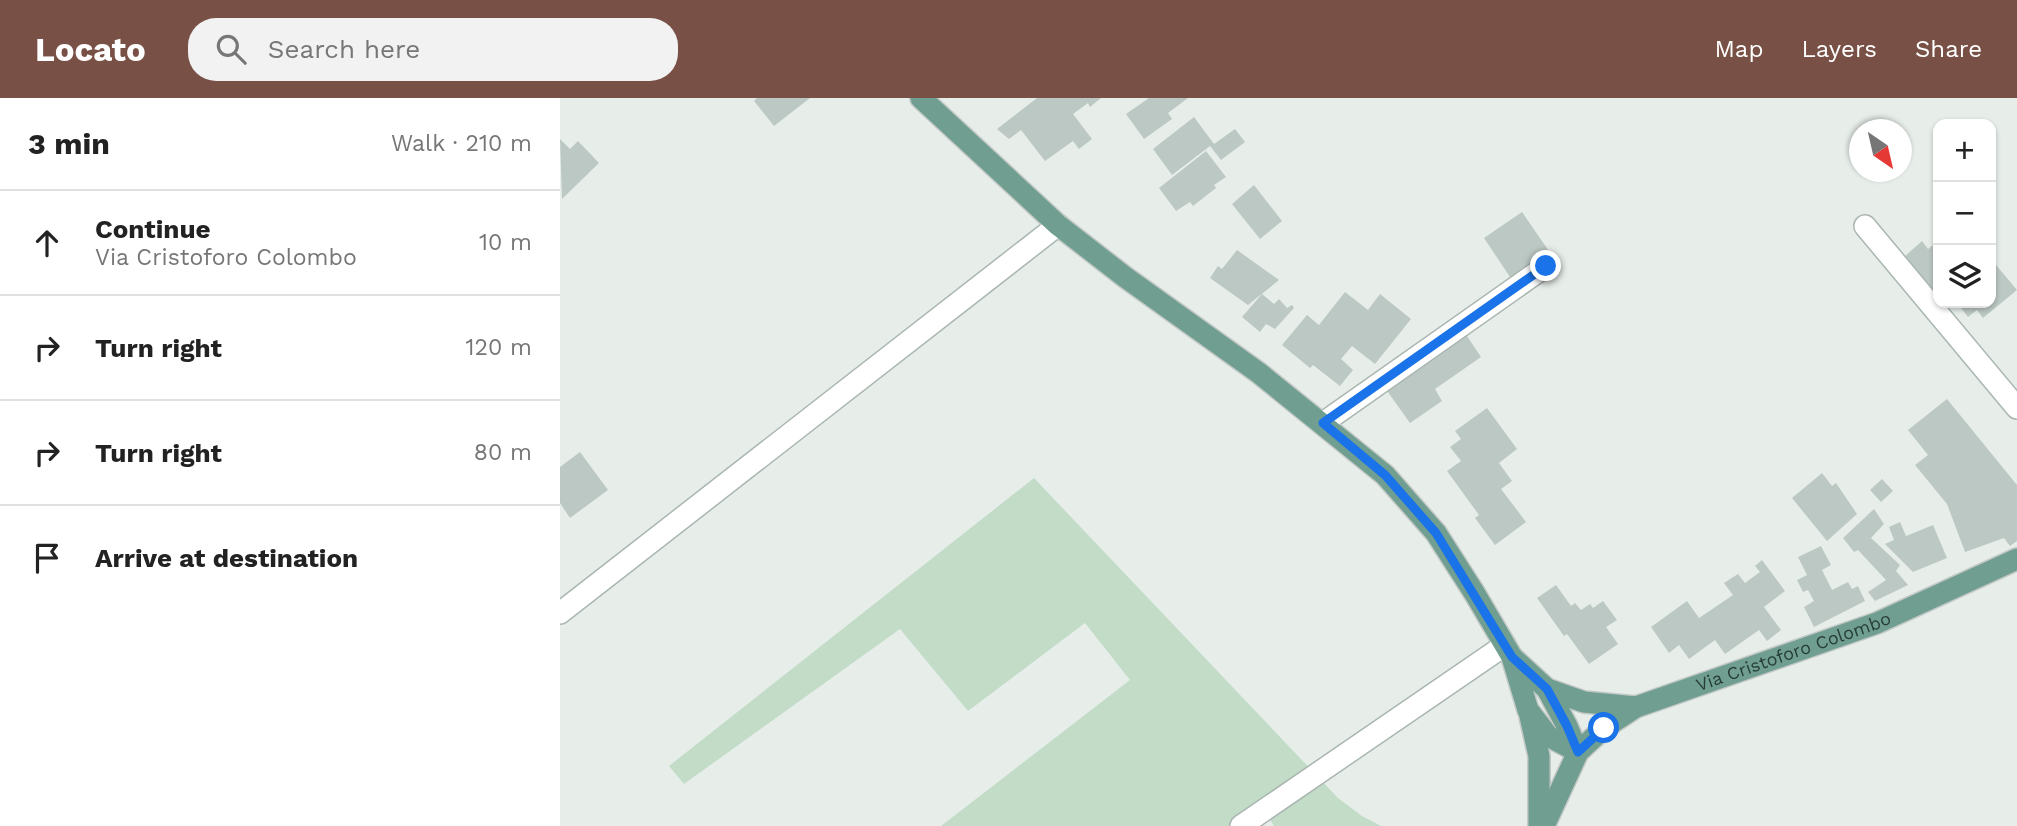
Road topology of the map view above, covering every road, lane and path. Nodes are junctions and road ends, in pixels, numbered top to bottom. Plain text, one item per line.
1 (921, 98) edge
2 (1058, 225) junction
3 (1865, 226) dead end
4 (1546, 266) dead end
5 (2017, 408) edge
6 (1323, 423) junction
7 (2017, 559) edge
8 (560, 613) edge
9 (1508, 651) junction
10 (1547, 689) junction
11 (1636, 707) junction
12 (1528, 710) junction
13 (1578, 752) junction
14 (1241, 826) edge
15 (1539, 826) edge
16 (1544, 826) edge

1 - 2 main road
2 - 6 main road
2 - 8 street
3 - 5 street
4 - 6 street
6 - 9 main road
7 - 11 main road, Via Cristoforo Colombo
9 - 10 main road
9 - 12 main road
9 - 14 street
10 - 11 main road
10 - 13 main road
11 - 13 main road, Via Cristoforo Colombo
12 - 13 main road
12 - 15 main road
13 - 16 main road

